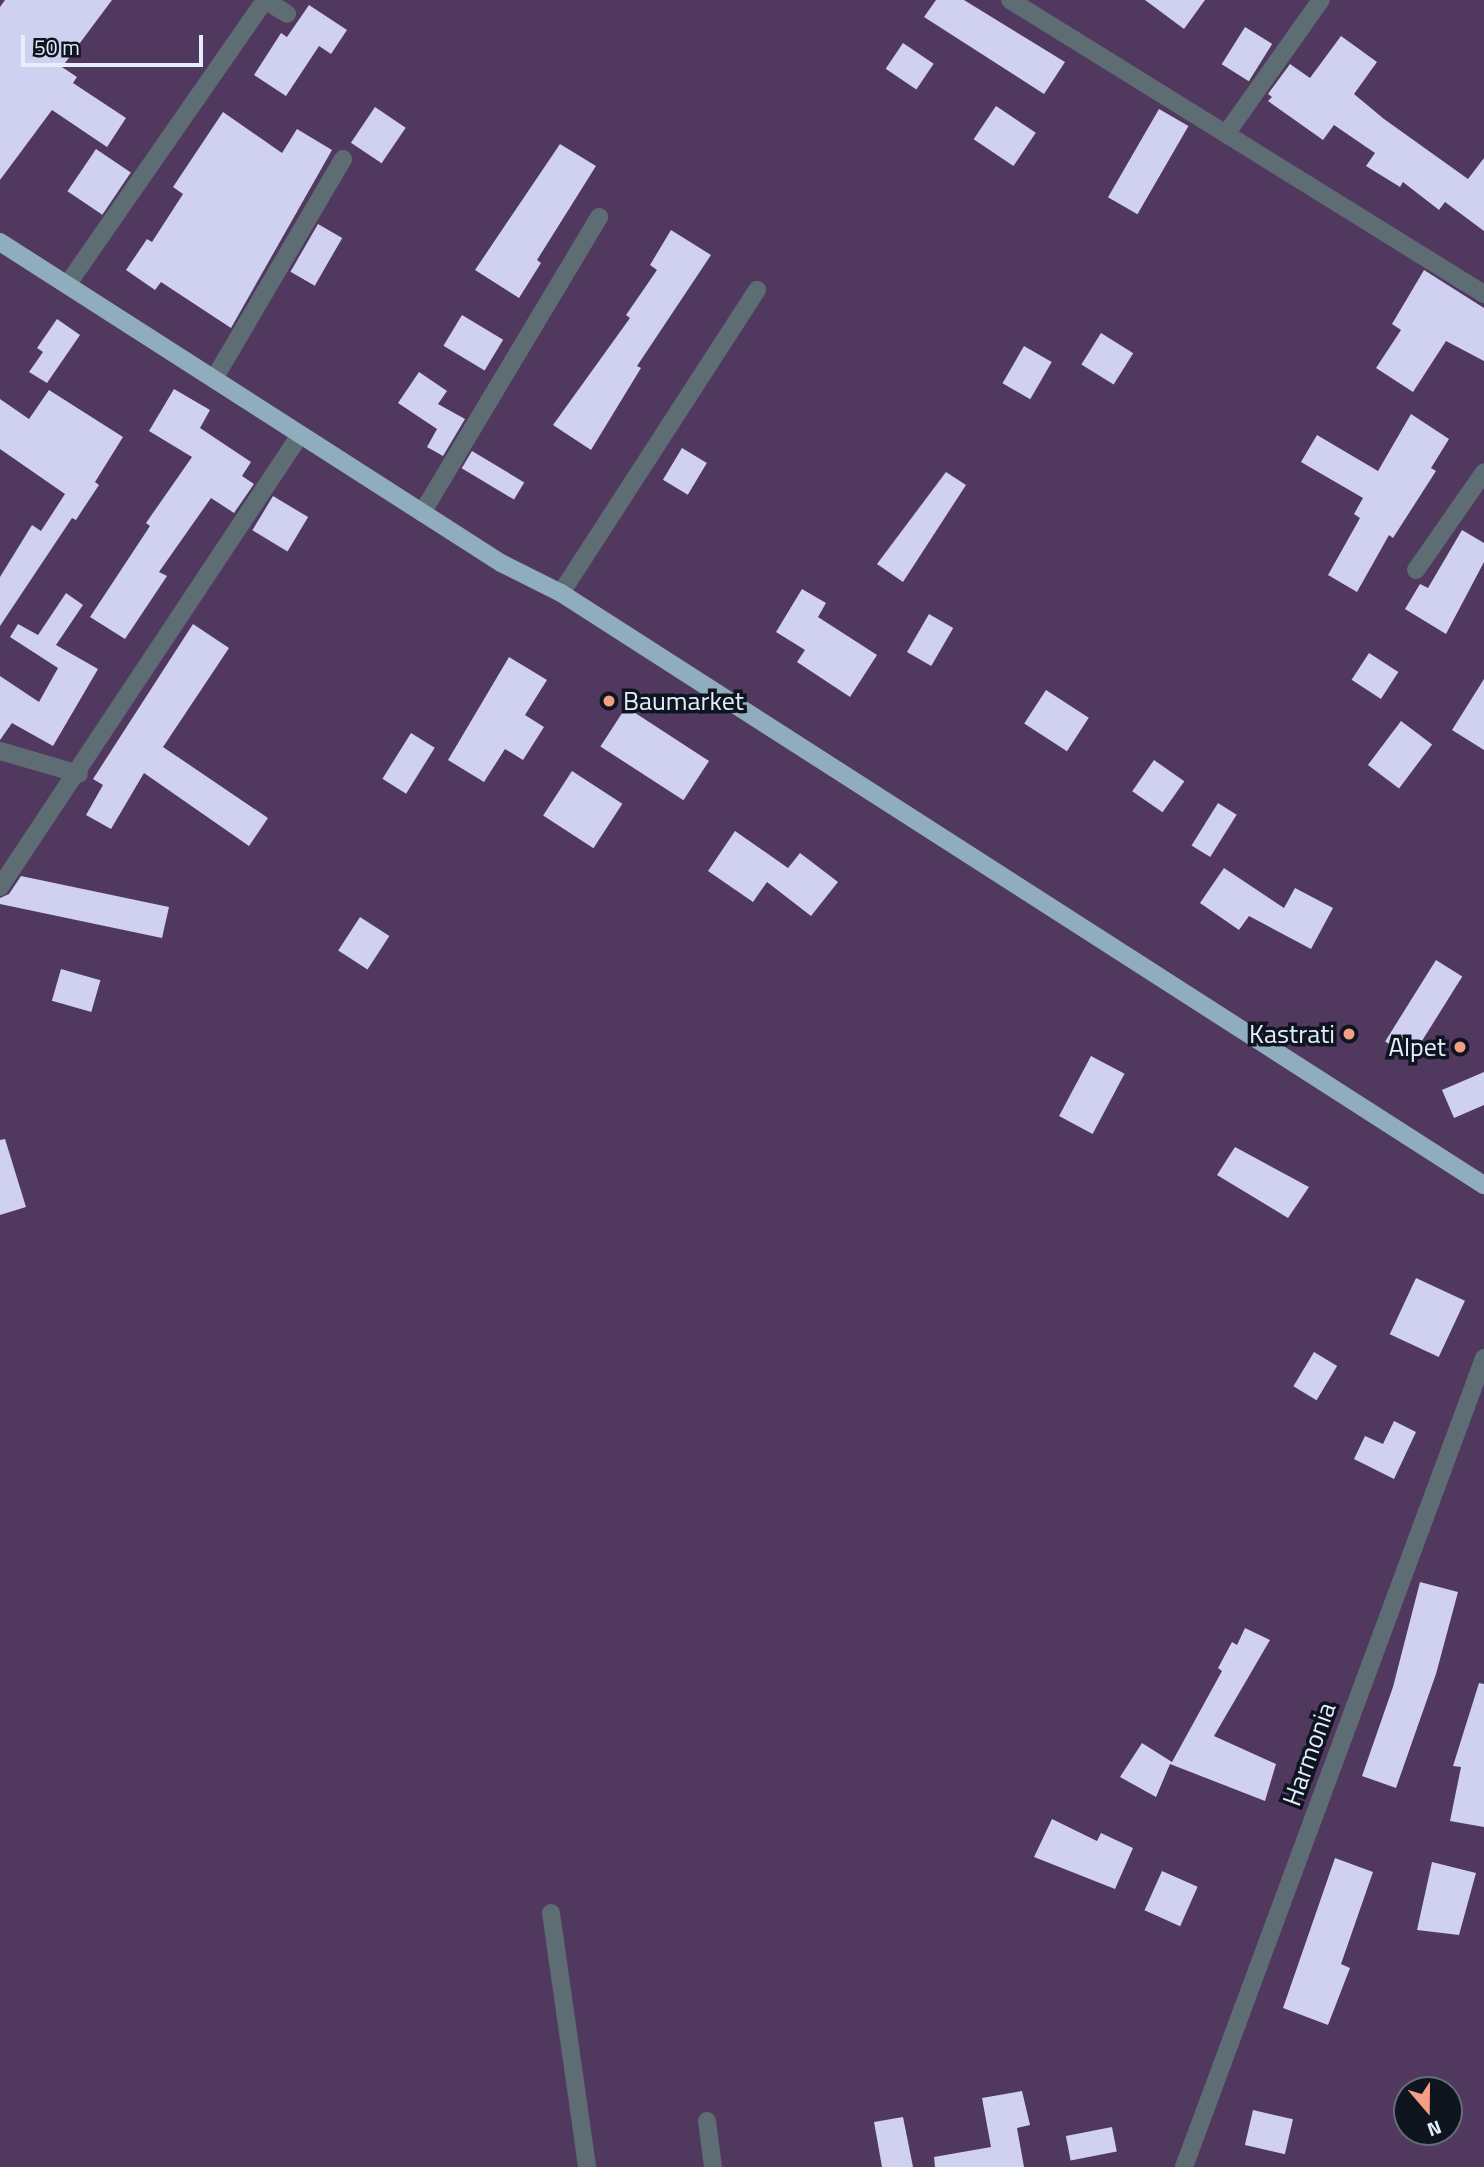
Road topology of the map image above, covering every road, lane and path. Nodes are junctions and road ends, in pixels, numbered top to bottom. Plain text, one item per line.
1 (265, 0) edge
2 (1010, 0) edge
3 (1321, 0) edge
4 (287, 14) dead end
5 (1226, 134) junction
6 (343, 159) dead end
7 (599, 217) dead end
8 (0, 242) edge
9 (67, 285) junction
10 (757, 289) dead end
11 (1484, 293) edge
12 (214, 379) junction
13 (300, 435) junction
14 (1484, 472) edge
15 (422, 513) junction
16 (1416, 570) dead end
17 (561, 593) junction
18 (0, 751) edge
19 (79, 774) junction
20 (0, 887) edge
21 (1484, 1184) edge
22 (1484, 1359) edge
23 (551, 1913) dead end
24 (707, 2122) dead end
25 (587, 2167) edge
26 (713, 2167) edge
27 (1184, 2167) edge

1 - 4 street
1 - 9 street
2 - 5 street
3 - 5 street
5 - 11 street
6 - 12 street
7 - 15 street
8 - 9 main road
9 - 12 main road
10 - 17 street
12 - 13 main road
13 - 15 main road
13 - 19 street
14 - 16 street
15 - 17 main road
17 - 21 main road
18 - 19 street
19 - 20 street
22 - 27 street, Harmonia
23 - 25 street
24 - 26 street

